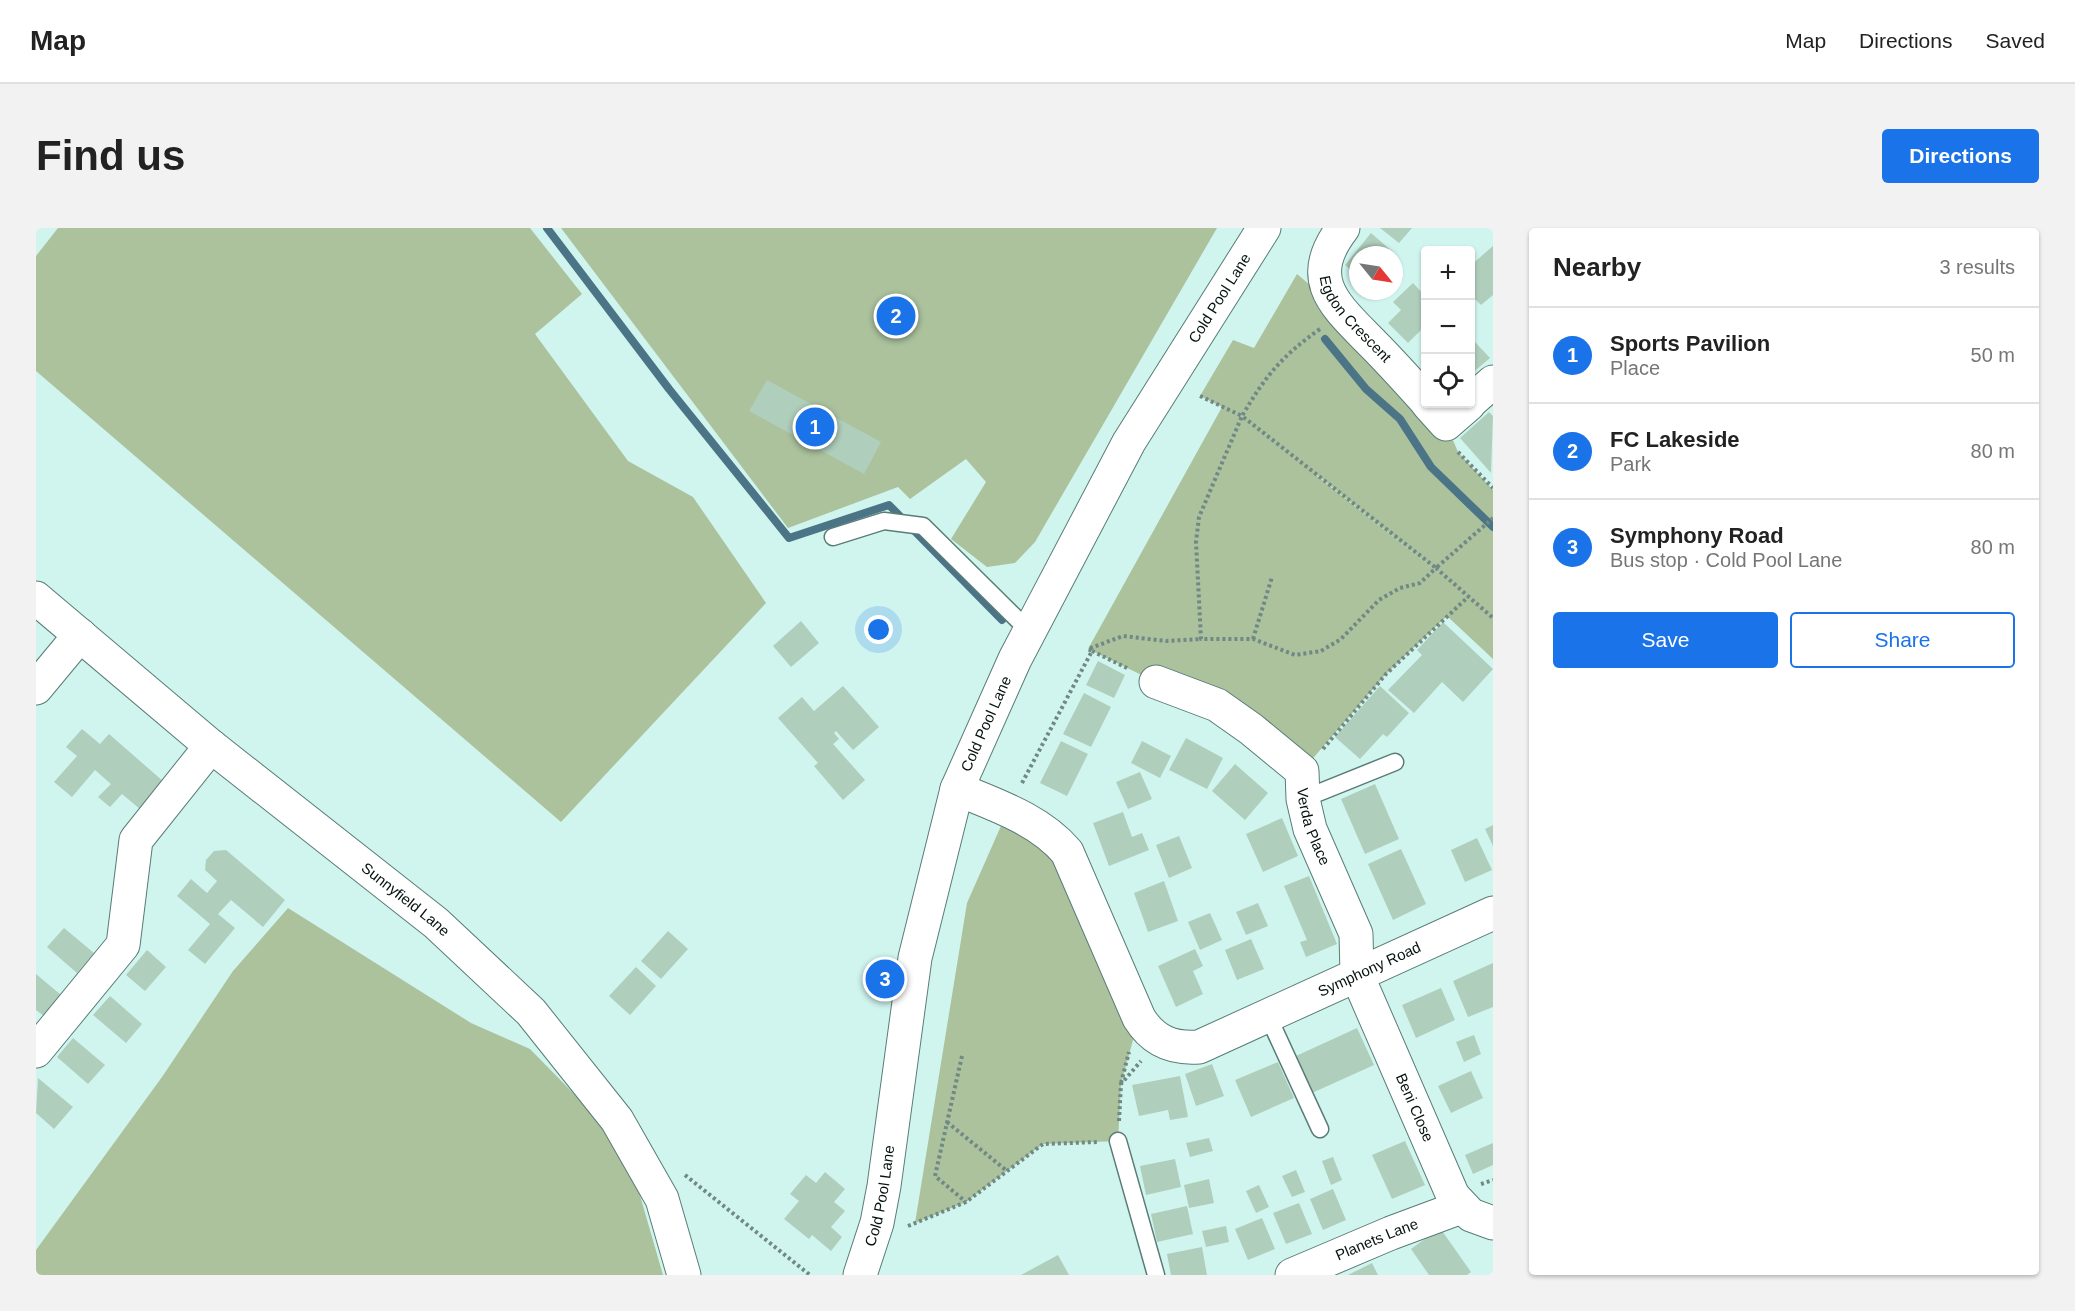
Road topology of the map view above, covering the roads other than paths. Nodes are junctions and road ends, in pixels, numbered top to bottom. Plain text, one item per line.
1 (1264, 228) edge
2 (1343, 228) edge
3 (1493, 382) edge
4 (1421, 383) edge
5 (1475, 392) edge
6 (833, 537) dead end
7 (36, 598) edge
8 (1029, 631) junction
9 (80, 635) junction
10 (1155, 682) road end
11 (36, 688) edge
12 (211, 746) junction
13 (1395, 762) dead end
14 (1302, 785) junction
15 (957, 789) junction
16 (1493, 913) edge
17 (1357, 975) junction
18 (1268, 1016) junction
19 (36, 1051) edge
20 (1320, 1129) dead end
21 (1118, 1141) road end
22 (1461, 1207) junction
23 (1492, 1231) edge
24 (684, 1275) edge
25 (860, 1275) edge
26 (1156, 1275) edge
27 (1292, 1275) edge

1 - 8 street, Cold Pool Lane
2 - 4 street, Egdon Crescent
3 - 5 street
6 - 8 lane
7 - 9 street, Sunnyfield Lane
8 - 15 street, Cold Pool Lane
9 - 11 street
9 - 12 street, Sunnyfield Lane
10 - 14 street, Verda Place
12 - 19 street
12 - 24 street, Sunnyfield Lane
13 - 14 lane
14 - 17 street, Verda Place
15 - 18 street, Symphony Road
15 - 25 street, Cold Pool Lane
16 - 17 street, Symphony Road
17 - 18 street, Symphony Road
17 - 22 street, Beni Close
18 - 20 lane
21 - 26 lane
22 - 23 street
22 - 27 street, Planets Lane

